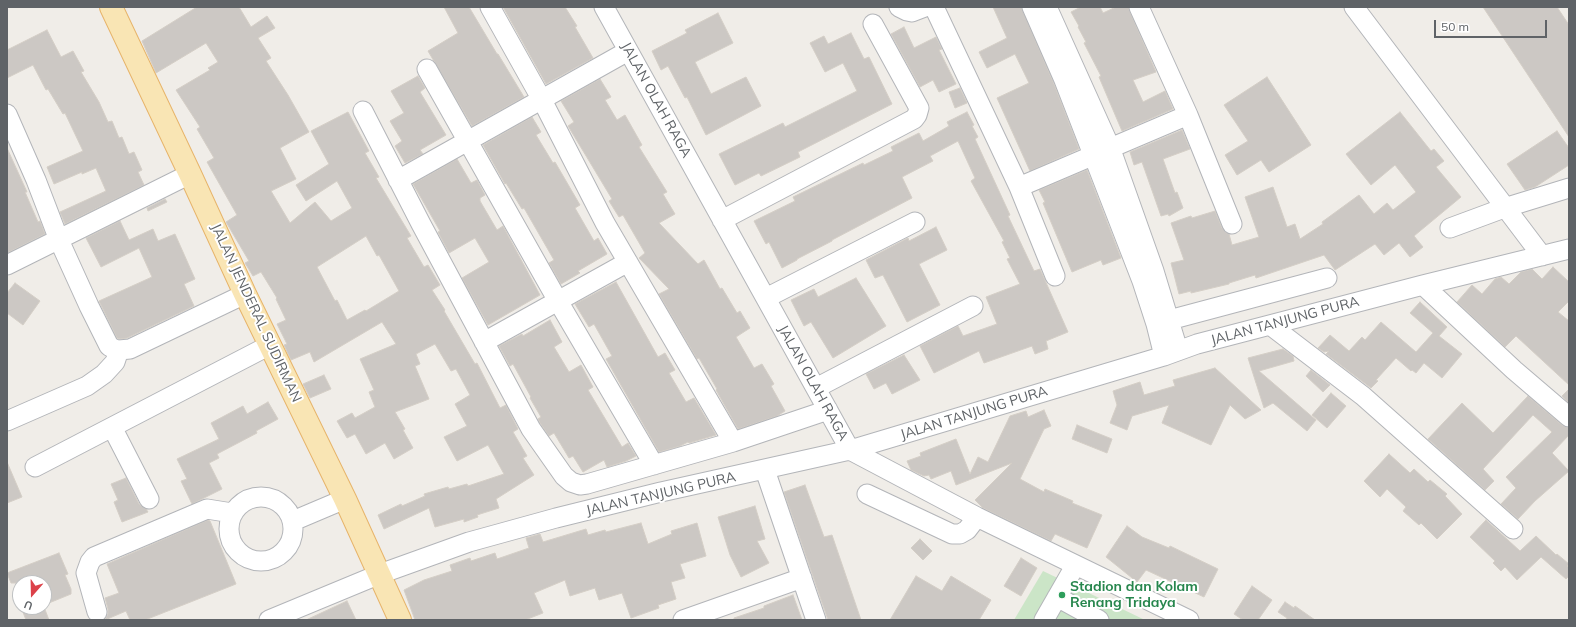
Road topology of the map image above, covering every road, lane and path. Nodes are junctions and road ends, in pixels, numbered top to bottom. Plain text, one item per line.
1 (111, 7) edge
2 (490, 7) edge
3 (604, 7) edge
4 (899, 7) edge
5 (925, 7) edge
6 (934, 7) edge
7 (1139, 7) edge
8 (1354, 7) edge
9 (1046, 8) edge
10 (873, 24) dead end
11 (628, 51) junction
12 (427, 69) dead end
13 (542, 100) junction
14 (363, 111) dead end
15 (7, 114) edge
16 (1188, 115) junction
17 (468, 141) junction
18 (1102, 152) junction
19 (190, 174) junction
20 (398, 180) junction
21 (1019, 187) junction
22 (1569, 188) edge
23 (1504, 208) junction
24 (722, 220) junction
25 (915, 222) dead end
26 (1232, 224) dead end
27 (1450, 228) dead end
28 (59, 240) junction
29 (1569, 249) edge
30 (1542, 256) junction
31 (628, 262) junction
32 (7, 265) edge
33 (1055, 276) dead end
34 (1327, 278) dead end
35 (1423, 285) junction
36 (245, 294) junction
37 (766, 298) junction
38 (558, 301) junction
39 (972, 306) dead end
40 (1163, 322) junction
41 (1270, 325) junction
42 (484, 342) junction
43 (270, 346) junction
44 (119, 350) junction
45 (1171, 353) junction
46 (816, 388) junction
47 (828, 410) junction
48 (1569, 418) edge
49 (7, 421) edge
50 (112, 427) junction
51 (733, 442) junction
52 (850, 450) junction
53 (654, 465) junction
54 (35, 468) dead end
55 (765, 470) junction
56 (866, 494) dead end
57 (149, 499) dead end
58 (345, 499) junction
59 (232, 513) junction
60 (977, 517) junction
61 (293, 521) junction
62 (1513, 529) dead end
63 (1075, 566) junction
64 (380, 574) junction
65 (802, 578) junction
66 (1057, 597) junction
67 (97, 612) dead end
68 (711, 615) edge
69 (269, 620) edge
70 (400, 620) edge
71 (683, 620) edge
72 (816, 620) edge
73 (1044, 620) edge
74 (1099, 620) edge
75 (1189, 620) edge

1 - 19 main road, JALAN JENDERAL SUDIRMAN
2 - 13 street
3 - 11 street, JALAN OLAH RAGA
4 - 5 street
6 - 21 street
7 - 16 street
8 - 23 street
9 - 18 street
10 - 24 street
11 - 13 street
11 - 24 street, JALAN OLAH RAGA
12 - 17 street
13 - 17 street
13 - 31 street
14 - 20 street
15 - 28 street
16 - 18 street
16 - 26 street
17 - 20 street
17 - 38 street
18 - 21 street
18 - 40 street
19 - 28 street
19 - 36 main road, JALAN JENDERAL SUDIRMAN
20 - 42 street
21 - 33 street
22 - 23 street
23 - 27 street
23 - 30 street
24 - 37 street, JALAN OLAH RAGA
25 - 37 street
28 - 32 street
28 - 44 street
29 - 30 street, JALAN TANJUNG PURA
30 - 35 street, JALAN TANJUNG PURA
31 - 38 street
31 - 51 street
34 - 40 street
35 - 41 street, JALAN TANJUNG PURA
35 - 48 street
36 - 43 main road, JALAN JENDERAL SUDIRMAN
36 - 44 street
37 - 46 street, JALAN OLAH RAGA
38 - 42 street
38 - 53 street
39 - 46 street
40 - 45 street
41 - 45 street, JALAN TANJUNG PURA
41 - 62 street
42 - 53 street
43 - 50 street
43 - 58 main road, JALAN JENDERAL SUDIRMAN
44 - 49 street
45 - 52 street, JALAN TANJUNG PURA
46 - 47 street, JALAN OLAH RAGA
47 - 51 street
47 - 52 street, JALAN OLAH RAGA
50 - 54 street
50 - 57 street
51 - 53 street
52 - 55 street, JALAN TANJUNG PURA
52 - 60 street, JALAN OLAH RAGA
55 - 64 street, JALAN TANJUNG PURA
55 - 65 street
56 - 60 street
58 - 61 street
58 - 64 main road, JALAN JENDERAL SUDIRMAN
59 - 61 street
59 - 61 street
59 - 67 street
60 - 63 street, JALAN OLAH RAGA
63 - 66 street
63 - 75 street, JALAN OLAH RAGA
64 - 69 street, JALAN TANJUNG PURA
64 - 70 main road, JALAN JENDERAL SUDIRMAN
65 - 68 street
65 - 72 street
66 - 73 street
66 - 74 street
68 - 71 street

